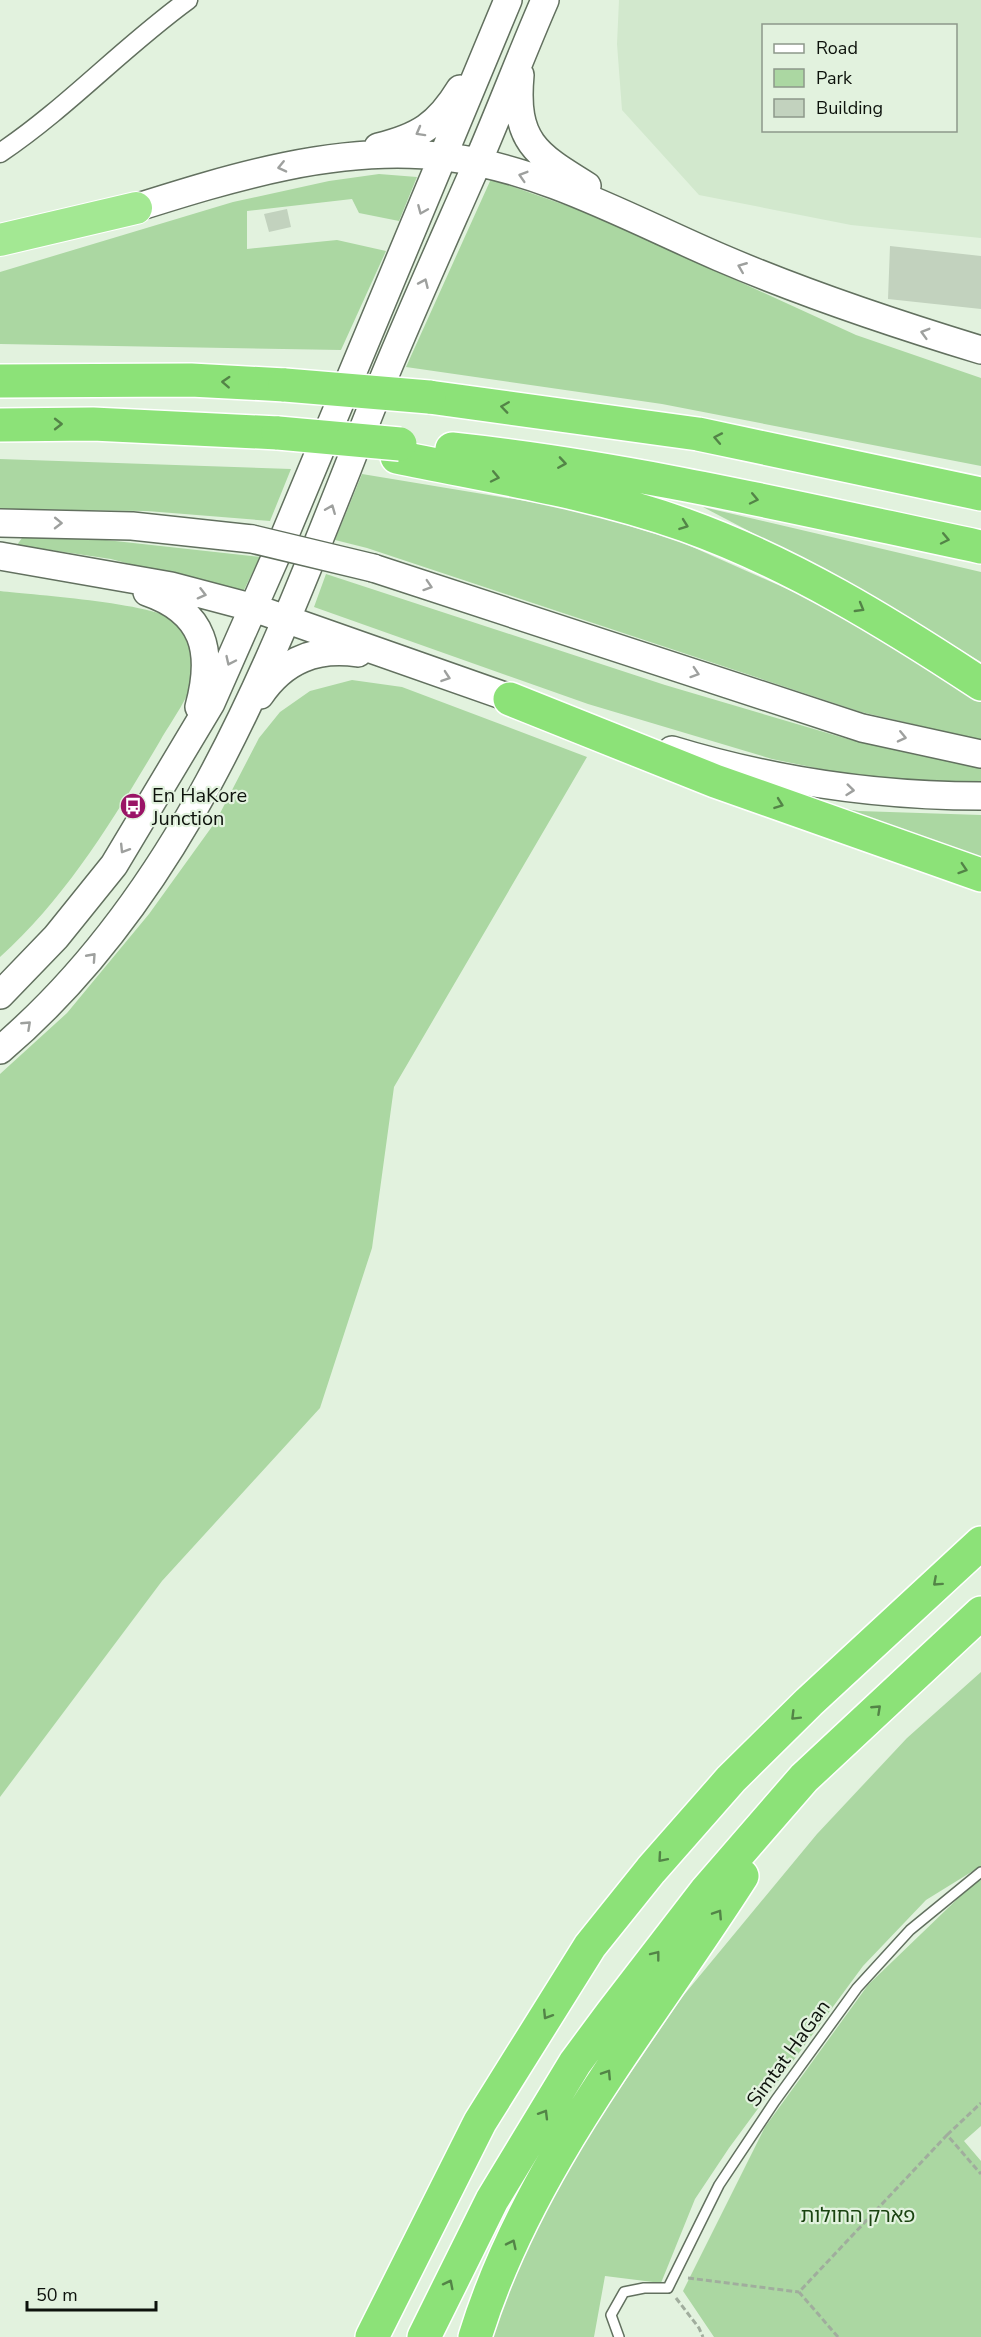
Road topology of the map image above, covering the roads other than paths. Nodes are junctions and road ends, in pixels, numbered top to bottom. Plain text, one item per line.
1 (188, 0) edge
2 (508, 0) edge
3 (545, 0) edge
4 (493, 37) junction
5 (523, 52) junction
6 (0, 153) edge
7 (445, 157) junction
8 (326, 160) junction
9 (477, 163) junction
10 (136, 207) junction
11 (667, 235) junction
12 (0, 240) edge
13 (0, 250) edge
14 (981, 350) edge
15 (0, 376) edge
16 (157, 379) junction
17 (0, 381) edge
18 (0, 425) edge
19 (767, 448) junction
20 (398, 450) junction
21 (981, 483) edge
22 (981, 494) edge
23 (0, 523) edge
24 (981, 547) edge
25 (0, 556) edge
26 (75, 568) junction
27 (254, 608) junction
28 (285, 618) junction
29 (391, 658) junction
30 (981, 684) edge
31 (510, 699) junction
32 (233, 736) junction
33 (188, 743) junction
34 (981, 754) edge
35 (981, 796) edge
36 (981, 875) edge
37 (0, 994) edge
38 (0, 1050) edge
39 (981, 1543) edge
40 (981, 1613) edge
41 (804, 1778) junction
42 (981, 1872) edge
43 (372, 2337) edge
44 (424, 2337) edge
45 (475, 2337) edge
46 (619, 2337) edge

1 - 6 street
2 - 4 main road
3 - 5 main road
4 - 7 main road
4 -> 8 main road
5 - 9 main road
5 - 11 main road
7 - 8 main road
7 - 9 main road
7 -> 27 main road
8 -> 10 main road
11 -> 9 main road
28 -> 9 main road
10 - 12 highway
10 - 13 main road
14 -> 11 main road
15 - 16 highway
16 - 17 highway
19 -> 16 highway, bridge
18 -> 20 highway, bridge
19 - 21 highway
19 - 22 highway
20 -> 24 highway
20 -> 30 highway
23 -> 34 main road, bridge
25 - 26 main road
26 -> 27 main road
26 - 33 main road
27 - 28 main road
27 -> 33 main road
28 - 29 main road
28 - 32 main road
29 -> 31 main road
29 - 32 main road
31 -> 35 main road
31 -> 36 highway
38 -> 32 main road
33 -> 37 main road
39 -> 43 highway
41 -> 40 highway
44 -> 41 highway
45 -> 41 highway
42 - 46 lane, Simtat HaGan

